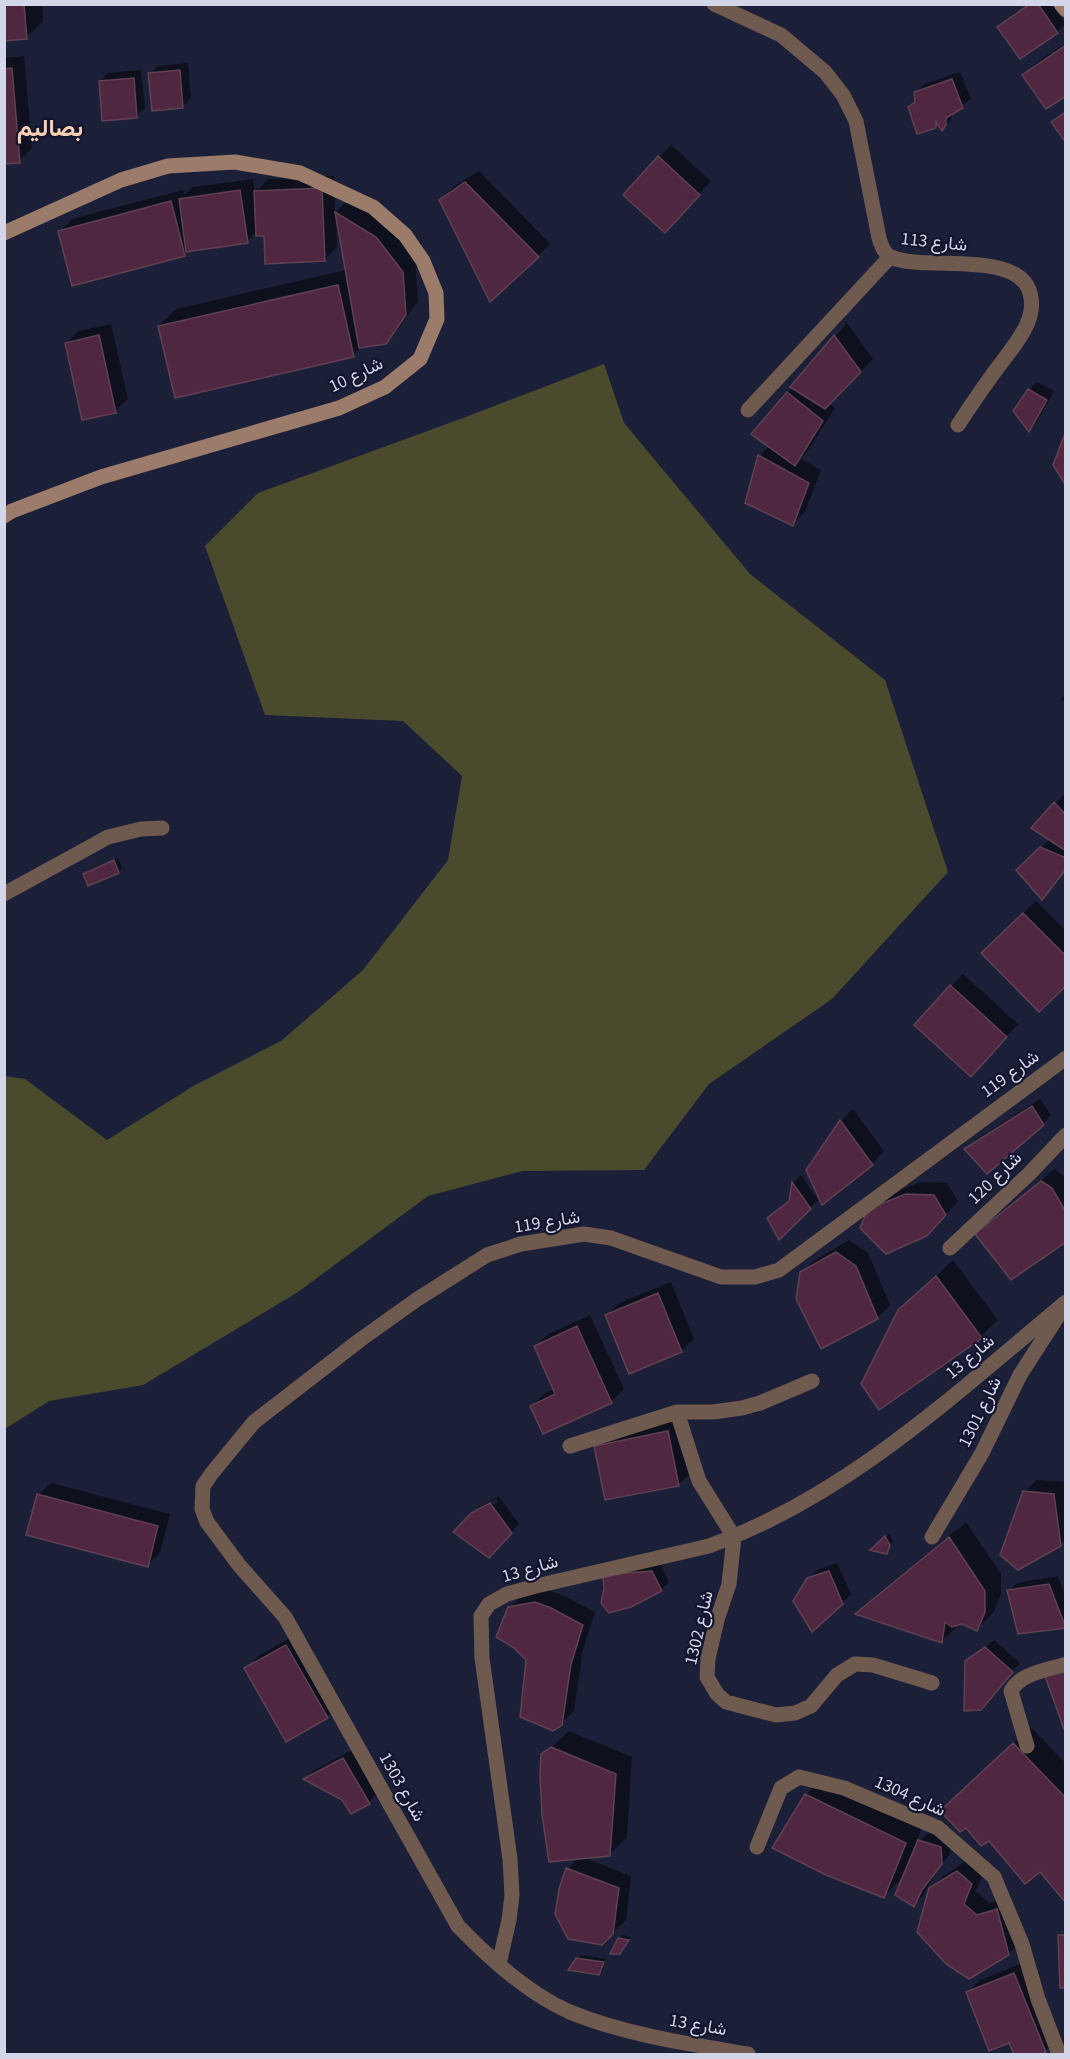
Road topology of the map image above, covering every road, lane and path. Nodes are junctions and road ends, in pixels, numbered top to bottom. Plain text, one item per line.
1 (714, 4) edge
2 (1061, 4) edge
3 (1065, 10) edge
4 (4, 233) edge
5 (890, 257) junction
6 (748, 410) dead end
7 (958, 425) dead end
8 (4, 516) edge
9 (162, 828) dead end
10 (4, 894) edge
11 (1065, 1058) edge
12 (1065, 1135) edge
13 (950, 1248) dead end
14 (1065, 1304) edge
15 (813, 1382) dead end
16 (677, 1412) junction
17 (570, 1446) dead end
18 (734, 1537) junction
19 (932, 1537) dead end
20 (285, 1617) joint
21 (1065, 1664) edge
22 (932, 1683) dead end
23 (1027, 1746) dead end
24 (757, 1847) dead end
25 (499, 1964) junction
26 (748, 2055) edge
27 (1059, 2055) edge

1 - 5 street, شارع 113
2 - 3 main road
4 - 8 main road, شارع 10
5 - 6 street
5 - 7 street, شارع 113
9 - 10 street
11 - 20 street, شارع 119
12 - 13 street, شارع 120
14 - 18 street, شارع 13
14 - 19 street, شارع 1301
15 - 16 street
16 - 17 street
16 - 18 street
18 - 22 street, شارع 1302
18 - 25 street, شارع 13
20 - 25 street, شارع 1303
21 - 23 street
24 - 27 street, شارع 1304
25 - 26 street, شارع 13

